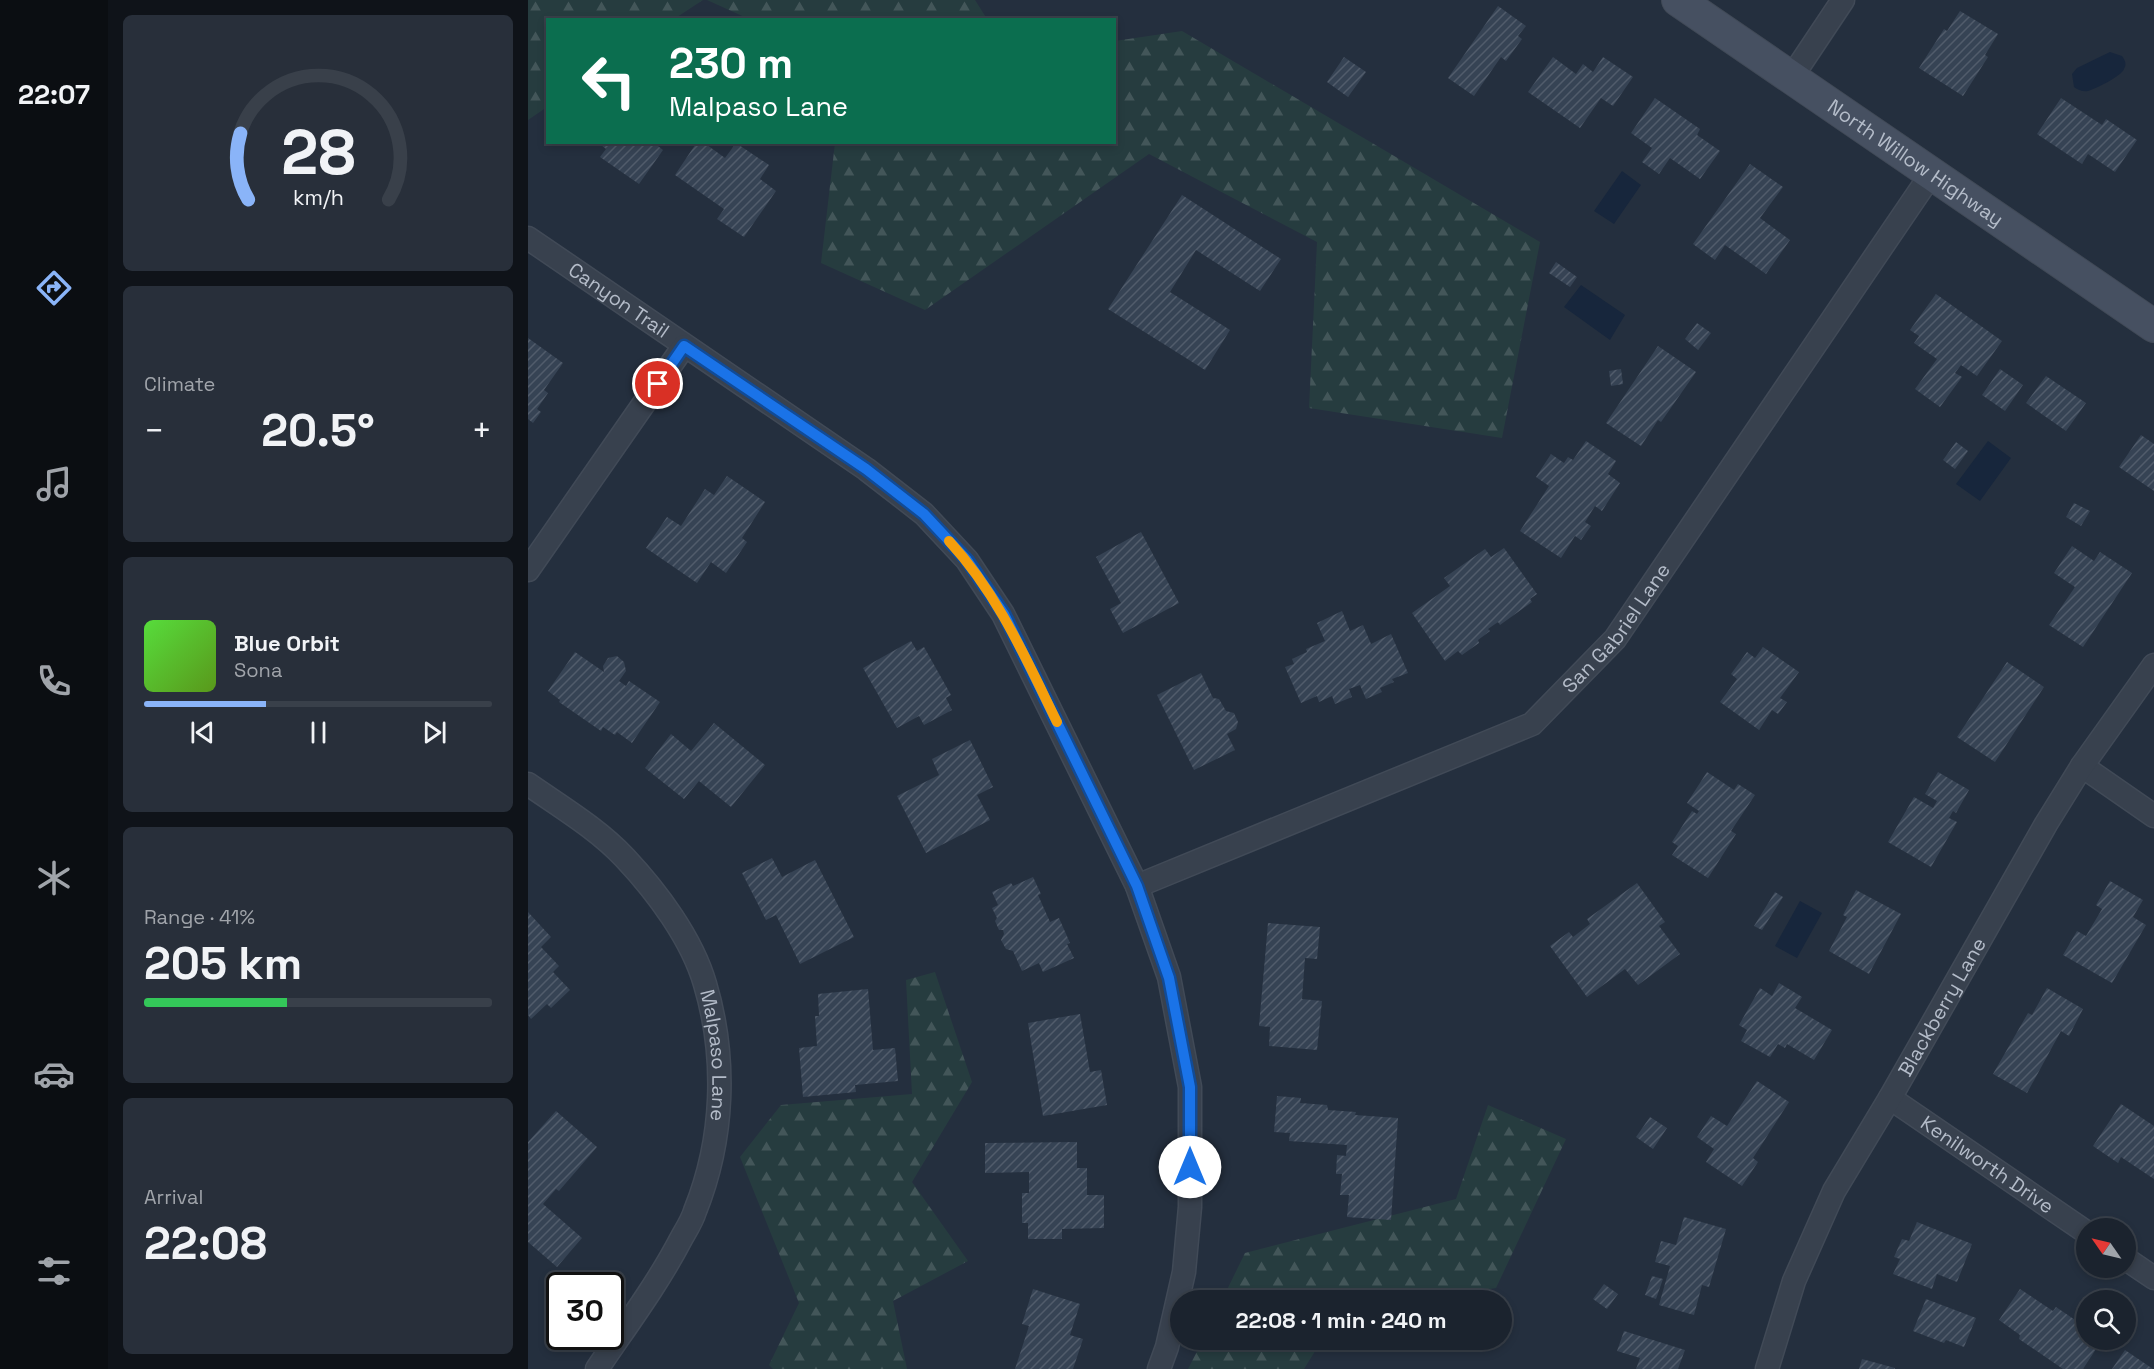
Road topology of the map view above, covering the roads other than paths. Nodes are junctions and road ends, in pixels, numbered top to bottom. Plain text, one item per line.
1 (1678, 0) edge
2 (1843, 0) edge
3 (1791, 78) junction
4 (1932, 173) junction
5 (528, 238) edge
6 (2154, 326) edge
7 (684, 346) junction
8 (528, 570) edge
9 (2154, 665) edge
10 (2082, 766) junction
11 (528, 784) edge
12 (2154, 816) edge
13 (1137, 886) junction
14 (1890, 1098) junction
15 (2076, 1225) edge
16 (2136, 1266) edge
17 (2154, 1278) edge
18 (597, 1369) edge
19 (1159, 1369) edge
20 (1767, 1369) edge

1 - 3 street, North Willow Highway
2 - 3 street
3 - 4 street, North Willow Highway
4 - 6 street, North Willow Highway
4 - 13 street, San Gabriel Lane
5 - 7 street, Canyon Trail
7 - 8 street
7 - 13 street, Canyon Trail
9 - 10 street, Blackberry Lane
10 - 12 street
10 - 14 street, Blackberry Lane
11 - 18 street, Malpaso Lane
13 - 19 street, Canyon Trail
14 - 15 street, Kenilworth Drive
14 - 20 street, Blackberry Lane
16 - 17 street

